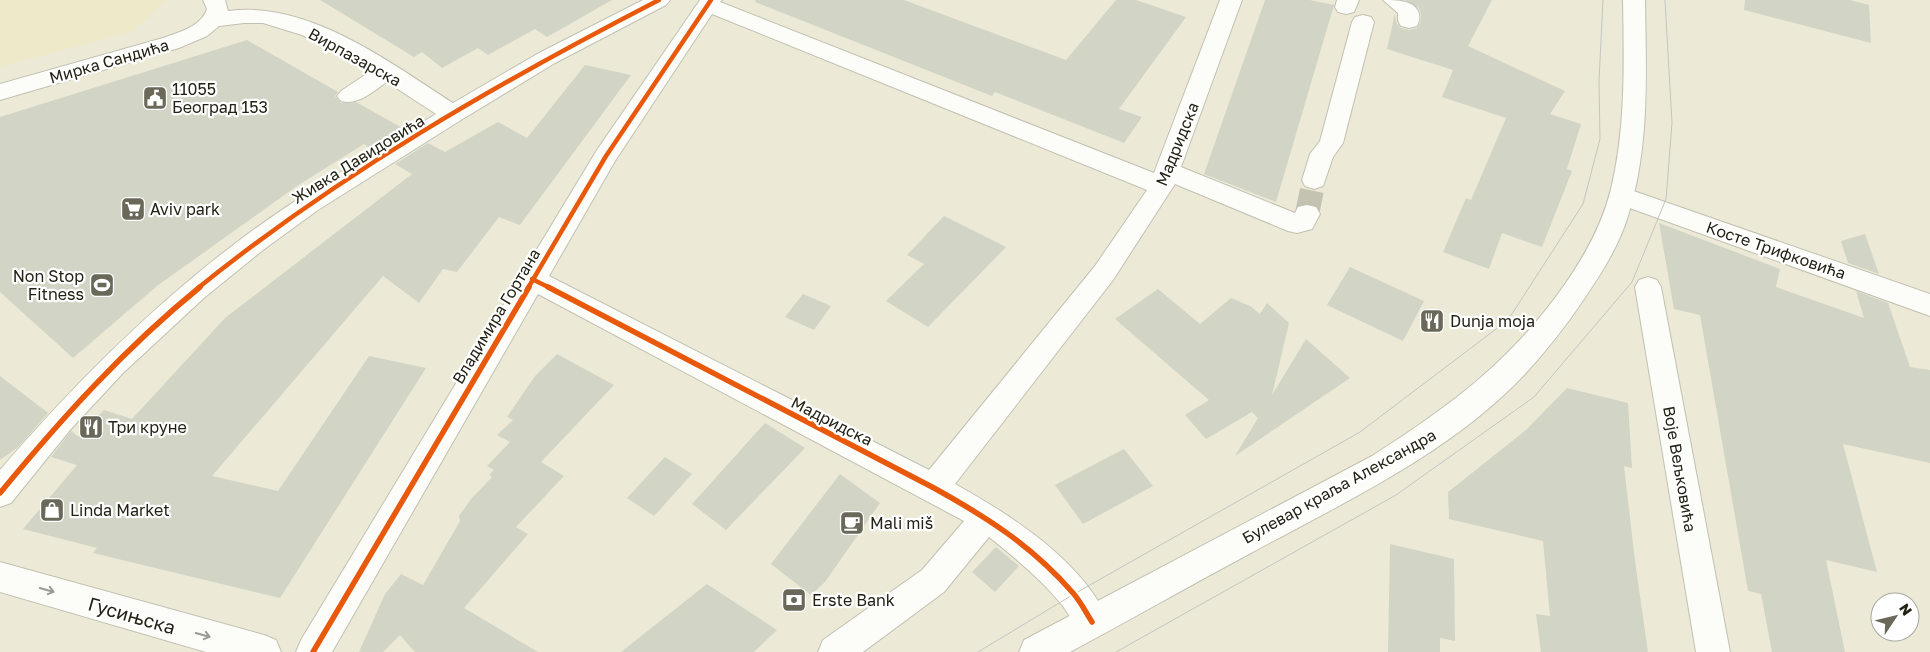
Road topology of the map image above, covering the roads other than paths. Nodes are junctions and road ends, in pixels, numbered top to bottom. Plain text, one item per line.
1 (658, 0) edge
2 (1231, 0) edge
3 (1394, 0) edge
4 (1634, 0) edge
5 (710, 2) edge
6 (214, 10) edge
7 (1352, 10) edge
8 (1408, 21) dead end
9 (386, 72) junction
10 (0, 92) edge
11 (348, 96) dead end
12 (453, 114) junction
13 (1166, 179) junction
14 (1314, 180) tunnel mouth
15 (1622, 196) junction
16 (1307, 214) dead end
17 (532, 279) junction
18 (1648, 287) dead end
19 (1930, 304) edge
20 (934, 488) junction
21 (0, 493) edge
22 (986, 517) junction
23 (0, 577) edge
24 (1092, 622) junction
25 (264, 652) edge
26 (312, 652) edge
27 (835, 652) edge
28 (1036, 652) edge
29 (1713, 652) edge

1 - 12 street, Живка Давидовића
2 - 13 street, Мадридска
3 - 8 street
4 - 15 street, Булевар краља Александра
5 - 13 street
5 - 17 street, Владимира Гортана
6 - 9 street, Вирпазарска
6 - 10 street, Мирка Сандића
7 - 14 street
9 - 11 street
9 - 12 street, Вирпазарска
12 - 21 street, Живка Давидовића
13 - 16 street
13 - 20 street, Мадридска
15 - 19 street, Косте Трифковића
15 - 24 street, Булевар краља Александра
17 - 20 street, Мадридска
17 - 26 street, Владимира Гортана
18 - 29 street, Воје Вељковића
20 - 22 street, Мадридска
22 - 24 street, Мадридска
22 - 27 street
23 -> 25 street, Гусињска
24 - 28 street, Булевар краља Александра

